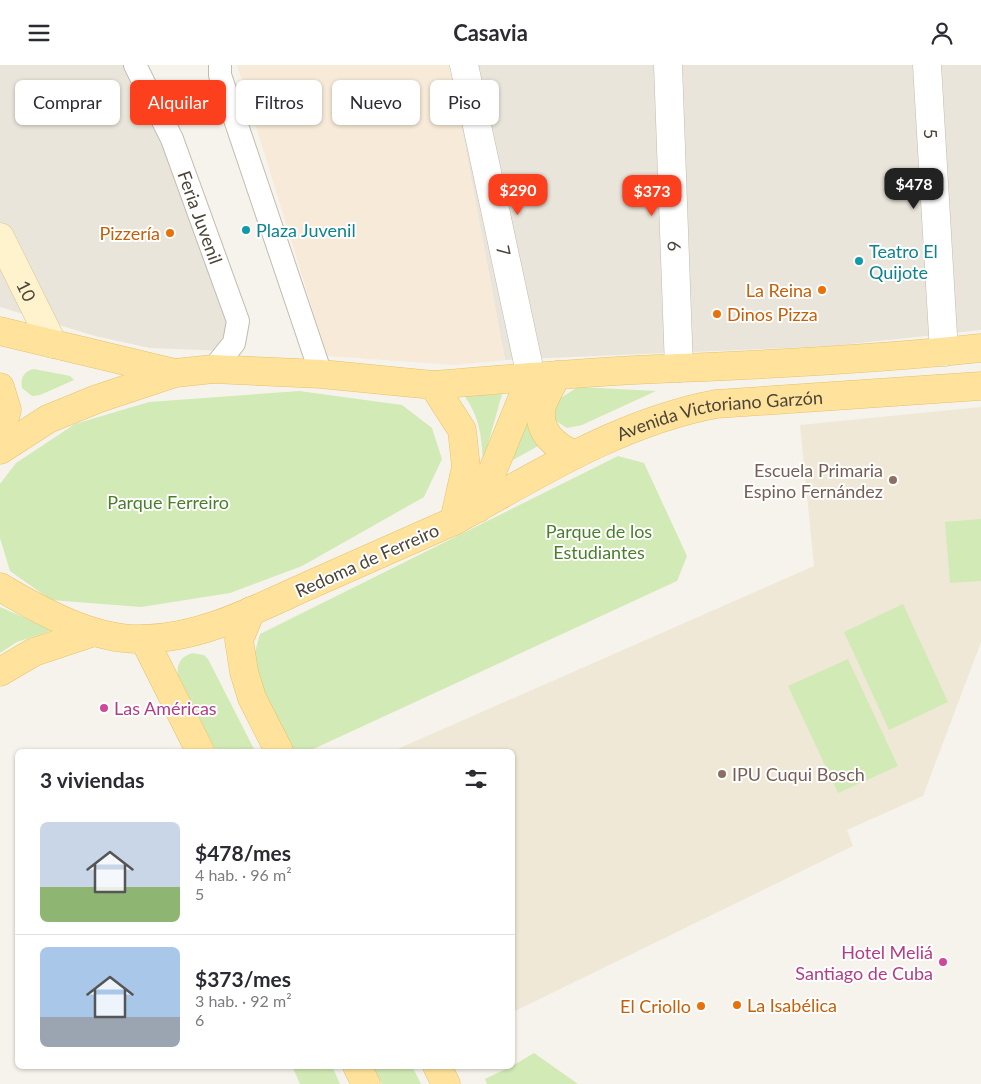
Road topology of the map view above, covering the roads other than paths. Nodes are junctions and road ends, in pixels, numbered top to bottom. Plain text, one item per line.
1 (135, 65) edge
2 (220, 65) edge
3 (464, 65) edge
4 (668, 65) edge
5 (927, 65) edge
6 (0, 237) edge
7 (0, 331) edge
8 (53, 344) junction
9 (981, 348) edge
10 (944, 352) junction
11 (679, 368) junction
12 (213, 369) junction
13 (175, 373) junction
14 (321, 374) junction
15 (544, 376) junction
16 (433, 385) junction
17 (981, 386) edge
18 (0, 387) edge
19 (0, 435) edge
20 (0, 450) edge
21 (573, 454) junction
22 (465, 515) junction
23 (0, 587) edge
24 (251, 611) junction
25 (94, 632) junction
26 (144, 639) junction
27 (0, 672) edge
28 (199, 749) edge
29 (278, 749) edge
30 (358, 1069) edge
31 (438, 1069) edge
32 (366, 1084) edge
33 (446, 1084) edge

1 - 12 street, Feria Juvenil
2 - 14 street
3 - 15 street, 7
4 - 11 street, 6
5 - 10 street, 5
6 - 8 main road, 10
7 - 8 main road
8 - 13 main road
9 - 10 main road, Avenida Victoriano Garzón
10 - 11 main road, Avenida Victoriano Garzón
11 - 15 main road, Avenida Victoriano Garzón
12 - 13 main road
12 - 14 main road
13 - 20 main road
14 - 16 main road
15 - 16 main road, Avenida Victoriano Garzón
15 - 21 main road
15 - 22 main road
16 - 22 main road, Redoma de Ferreiro
17 - 21 main road, Avenida Victoriano Garzón
18 - 19 main road
21 - 22 main road, Avenida Victoriano Garzón
22 - 24 main road, Redoma de Ferreiro
23 - 25 main road, Redoma de Ferreiro
24 - 26 main road, Redoma de Ferreiro
24 - 29 main road
25 - 26 main road, Redoma de Ferreiro
25 - 27 main road
26 - 28 main road
30 - 32 main road
31 - 33 main road

